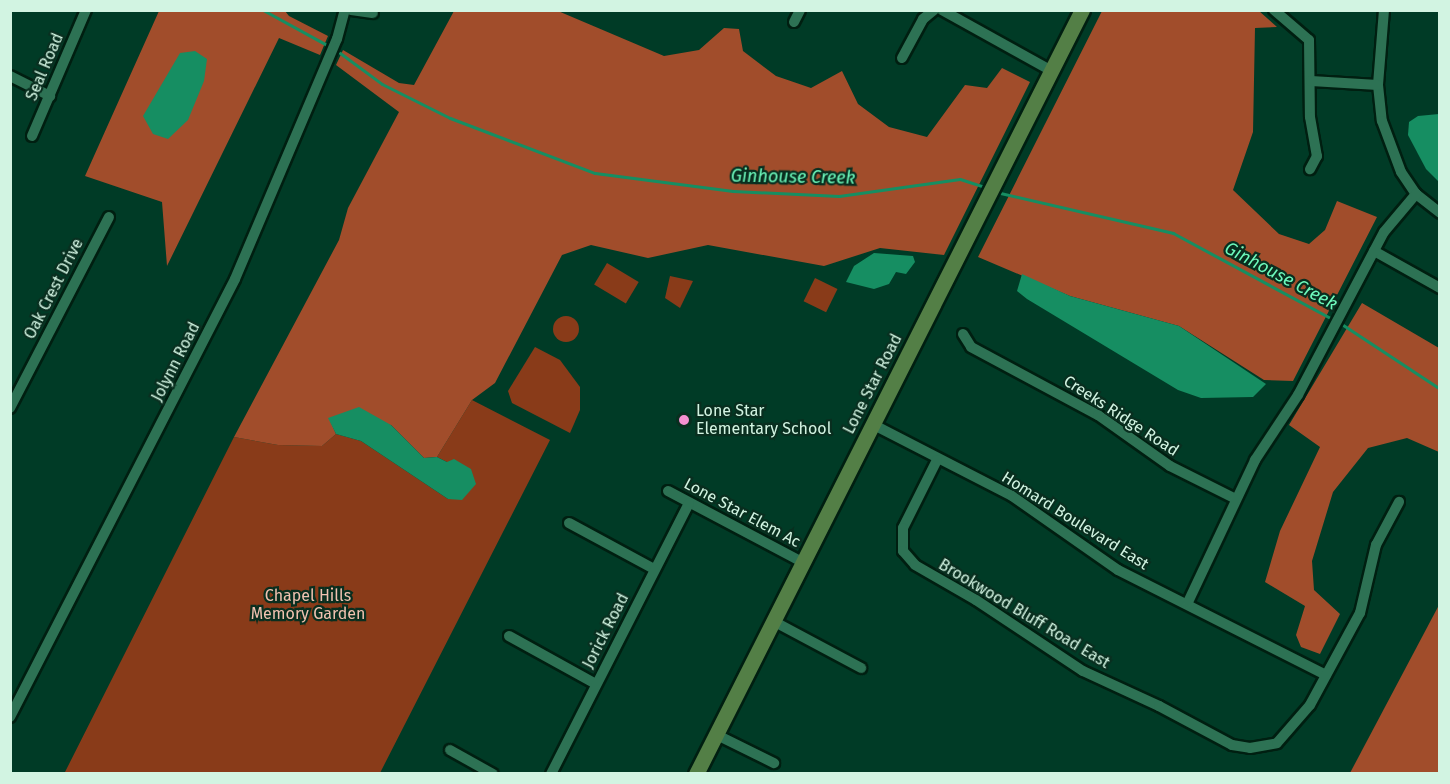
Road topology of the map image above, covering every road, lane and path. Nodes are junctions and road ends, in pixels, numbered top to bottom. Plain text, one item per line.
1 (86, 10) edge
2 (345, 10) edge
3 (351, 10) edge
4 (800, 10) edge
5 (933, 10) edge
6 (942, 10) edge
7 (1082, 10) edge
8 (1274, 10) edge
9 (1384, 10) edge
10 (373, 13) dead end
11 (794, 22) dead end
12 (902, 58) dead end
13 (1052, 71) junction
14 (10, 76) edge
15 (1311, 81) junction
16 (1378, 85) junction
17 (50, 96) junction
18 (32, 136) dead end
19 (1310, 169) dead end
20 (1416, 194) junction
21 (1440, 213) edge
22 (109, 217) dead end
23 (1374, 251) junction
24 (1440, 288) edge
25 (963, 334) dead end
26 (10, 408) edge
27 (874, 425) junction
28 (937, 460) junction
29 (668, 491) dead end
30 (1236, 499) junction
31 (1399, 502) dead end
32 (689, 503) junction
33 (569, 523) dead end
34 (802, 562) junction
35 (654, 569) junction
36 (1188, 602) junction
37 (773, 621) junction
38 (508, 636) dead end
39 (861, 668) dead end
40 (1326, 675) junction
41 (596, 684) junction
42 (10, 717) edge
43 (715, 735) junction
44 (450, 750) dead end
45 (774, 764) dead end
46 (493, 774) edge
47 (551, 774) edge
48 (696, 774) edge

1 - 17 street, Seal Road
2 - 42 street, Jolynn Road
3 - 10 street
4 - 11 street
5 - 12 street
6 - 13 street
7 - 13 street, Lone Star Road
8 - 15 street
9 - 16 street
13 - 27 street, Lone Star Road
14 - 17 street
15 - 16 street
15 - 19 street
16 - 20 street
17 - 18 street, Seal Road
20 - 21 street
20 - 23 street
22 - 26 street, Oak Crest Drive
23 - 24 street
23 - 30 street
25 - 30 street, Creeks Ridge Road
27 - 28 street, Homard Boulevard East
27 - 34 street, Lone Star Road
28 - 36 street, Homard Boulevard East
28 - 40 street, Brookwood Bluff Road East
29 - 32 street, Lone Star Elem Ac
30 - 36 street
31 - 40 street
32 - 34 street, Lone Star Elem Ac
32 - 35 street, Jorick Road
33 - 35 street
34 - 37 street, Lone Star Road
35 - 41 street, Jorick Road
36 - 40 street, Homard Boulevard East
37 - 39 street
37 - 43 street, Lone Star Road
38 - 41 street
41 - 47 street, Jorick Road
43 - 45 street
43 - 48 street, Lone Star Road
44 - 46 street

